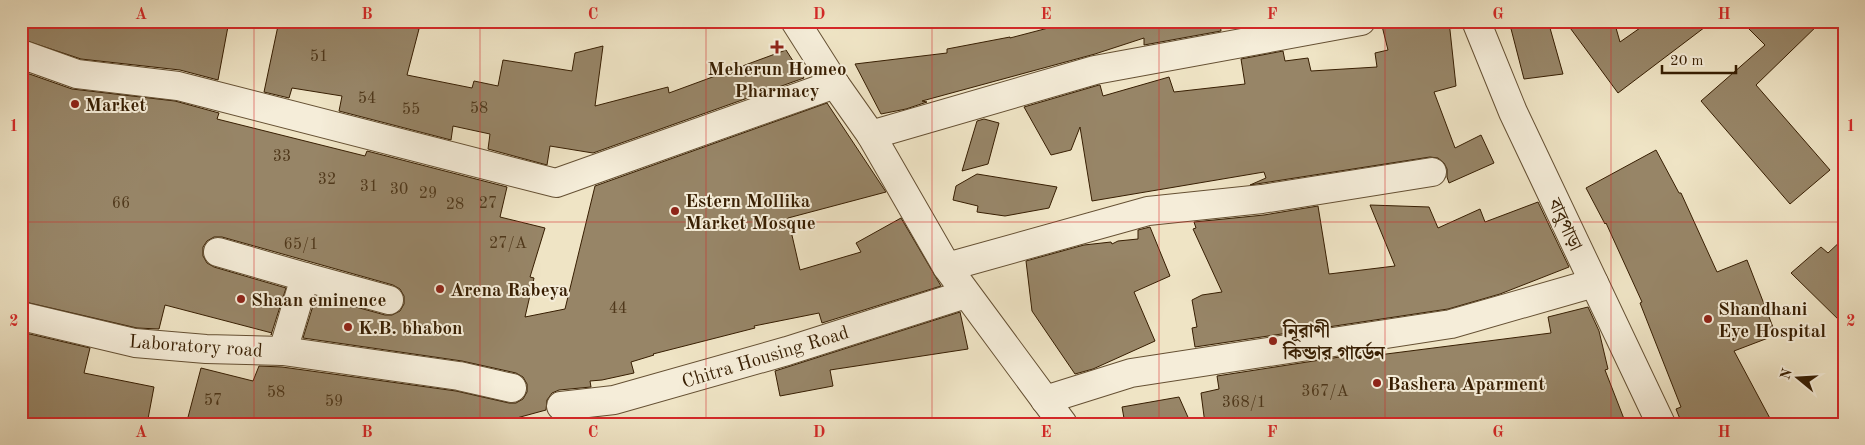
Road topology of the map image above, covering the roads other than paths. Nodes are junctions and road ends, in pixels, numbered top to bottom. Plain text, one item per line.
1 (796, 21) edge
2 (1361, 21) edge
3 (1476, 21) edge
4 (21, 54) edge
5 (836, 84) junction
6 (871, 135) junction
7 (1432, 172) dead end
8 (218, 252) dead end
9 (947, 267) junction
10 (305, 277) junction
11 (1594, 283) junction
12 (966, 294) junction
13 (389, 300) dead end
14 (21, 316) edge
15 (284, 351) junction
16 (512, 388) dead end
17 (1046, 400) junction
18 (562, 406) dead end
19 (1063, 424) edge
20 (1660, 424) edge

1 - 5 street
2 - 6 street
3 - 11 street, বাবুপাড়া
4 - 5 street
5 - 6 street
6 - 9 street
7 - 9 street
8 - 10 street
9 - 12 street
10 - 13 street
10 - 15 street, Laboratory road
11 - 17 street
11 - 20 street, বাবুপাড়া
12 - 17 street
12 - 18 street, Chitra Housing Road
14 - 15 street, Laboratory road
15 - 16 street, Laboratory road
17 - 19 street

